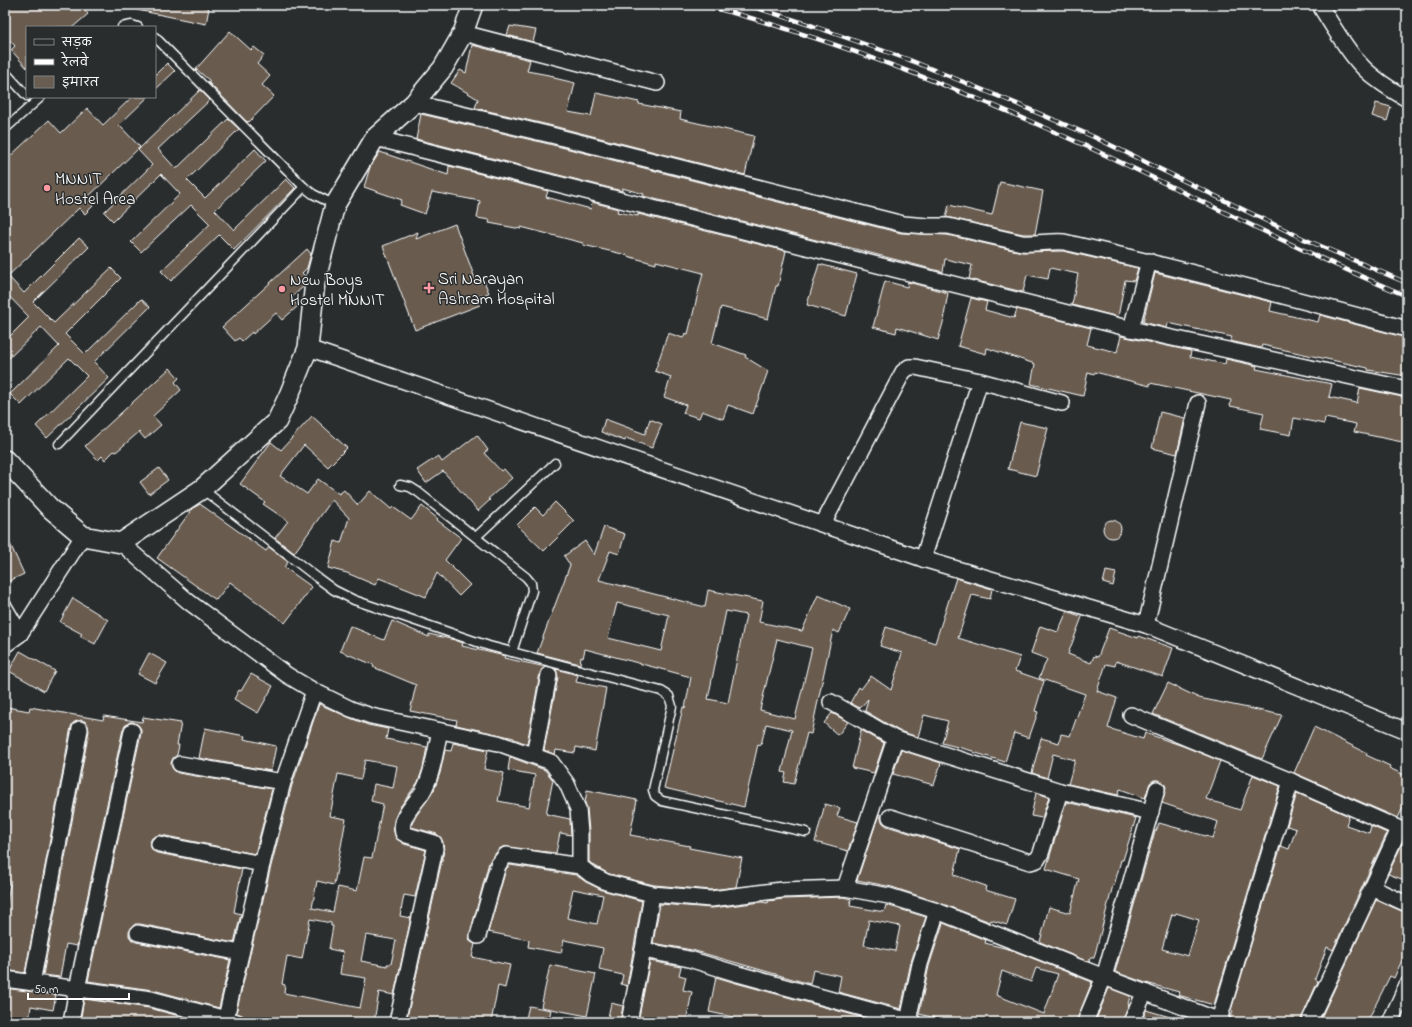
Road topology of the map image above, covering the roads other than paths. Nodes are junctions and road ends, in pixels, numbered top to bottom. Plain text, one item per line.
1 (473, 5) edge
2 (1321, 5) edge
3 (464, 33) junction
4 (156, 38) edge
5 (5, 72) edge
6 (657, 83) dead end
7 (26, 95) edge
8 (30, 99) edge
9 (1407, 99) edge
10 (414, 103) junction
11 (5, 129) edge
12 (375, 138) junction
13 (304, 187) junction
14 (335, 205) junction
15 (1149, 261) junction
16 (1132, 329) junction
17 (1407, 329) edge
18 (308, 348) junction
19 (980, 381) junction
20 (1407, 389) edge
21 (1062, 403) dead end
22 (1198, 403) dead end
23 (59, 444) dead end
24 (5, 460) edge
25 (555, 463) dead end
26 (400, 485) dead end
27 (202, 489) junction
28 (823, 524) junction
29 (83, 536) junction
30 (476, 537) junction
31 (121, 542) junction
32 (923, 559) junction
33 (7, 616) edge
34 (1146, 625) junction
35 (20, 634) junction
36 (5, 645) edge
37 (512, 652) junction
38 (549, 675) dead end
39 (314, 691) junction
40 (831, 702) dead end
41 (1131, 715) dead end
42 (80, 729) dead end
43 (440, 730) junction
44 (132, 731) dead end
45 (1407, 731) edge
46 (895, 739) junction
47 (534, 755) junction
48 (180, 764) dead end
49 (1291, 781) junction
50 (283, 782) junction
51 (1157, 788) dead end
52 (1060, 791) junction
53 (1151, 812) junction
54 (890, 817) dead end
55 (1403, 831) edge
56 (806, 832) dead end
57 (159, 844) dead end
58 (262, 864) junction
59 (580, 866) junction
60 (845, 888) junction
61 (1372, 888) junction
62 (652, 894) junction
63 (1407, 904) edge
64 (937, 911) junction
65 (138, 933) dead end
66 (478, 936) dead end
67 (643, 950) junction
68 (241, 953) junction
69 (1104, 977) junction
70 (5, 979) edge
71 (32, 983) junction
72 (1407, 985) edge
73 (76, 989) junction
74 (1145, 992) junction
75 (1194, 1017) edge
76 (229, 1021) edge
77 (911, 1021) edge
78 (1221, 1021) edge
79 (71, 1022) edge
80 (397, 1022) edge
81 (628, 1022) edge
82 (1085, 1022) edge
83 (1131, 1022) edge
84 (1309, 1022) edge
85 (1390, 1022) edge

1 - 3 street
2 - 9 street
3 - 6 street
3 - 10 street
4 - 13 lane
5 - 7 lane
8 - 11 lane
10 - 12 street
10 - 15 street
12 - 14 street
12 - 16 street
13 - 14 lane
13 - 23 lane
14 - 18 street
15 - 16 street
15 - 17 street
16 - 20 street
18 - 27 street
18 - 28 street
19 - 21 street
19 - 28 street
19 - 32 street
22 - 34 street
24 - 29 street
25 - 30 lane
26 - 30 lane
27 - 31 street
27 - 37 lane
28 - 32 street
29 - 31 street
29 - 35 street
30 - 37 lane
31 - 39 street
32 - 34 street
33 - 35 street
34 - 45 street
35 - 36 street
37 - 56 lane
38 - 47 street
39 - 43 street
39 - 50 street
40 - 46 street
41 - 49 street
42 - 71 street
43 - 47 street
43 - 80 street
44 - 73 street
46 - 52 street
46 - 60 street
47 - 59 street
48 - 50 street
49 - 55 street
49 - 78 street
50 - 58 street
51 - 53 street
52 - 53 street
52 - 54 street
53 - 69 street
55 - 61 street
57 - 58 street
58 - 68 street
59 - 62 street
59 - 66 street
60 - 62 street
60 - 64 street
61 - 63 street
61 - 84 street
62 - 67 street
64 - 69 street
64 - 77 street
65 - 68 street
67 - 77 street
67 - 81 street
68 - 76 street
69 - 74 street
69 - 82 street
70 - 71 street
71 - 73 street
72 - 85 street
73 - 76 street
73 - 79 street
74 - 75 street
74 - 83 street
75 - 78 street

